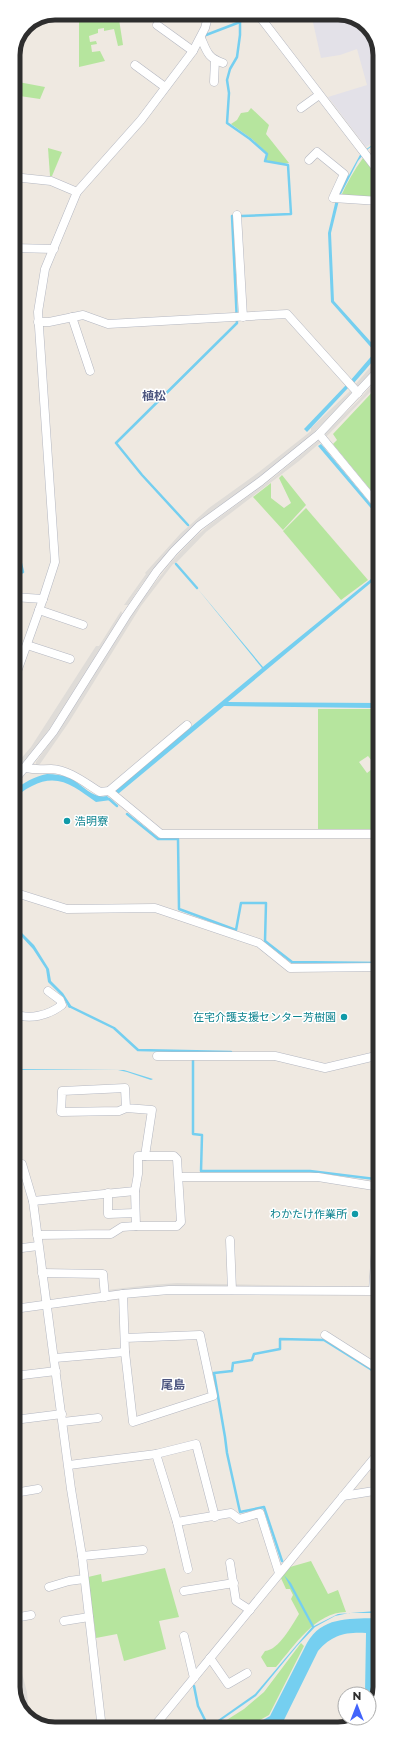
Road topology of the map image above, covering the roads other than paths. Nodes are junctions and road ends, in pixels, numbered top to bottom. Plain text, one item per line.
1 (207, 20) edge
2 (262, 20) edge
3 (157, 25) dead end
4 (201, 38) junction
5 (193, 51) junction
6 (215, 60) junction
7 (223, 63) dead end
8 (135, 65) dead end
9 (214, 82) dead end
10 (166, 87) junction
11 (319, 95) junction
12 (302, 108) dead end
13 (309, 160) dead end
14 (373, 164) edge
15 (20, 178) edge
16 (77, 192) junction
17 (373, 201) edge
18 (237, 215) dead end
19 (20, 248) edge
20 (54, 249) junction
21 (243, 316) junction
22 (72, 317) junction
23 (38, 322) junction
24 (90, 370) dead end
25 (373, 377) edge
26 (358, 393) junction
27 (319, 434) junction
28 (373, 500) edge
29 (20, 598) edge
30 (43, 600) junction
31 (39, 610) junction
32 (83, 625) dead end
33 (27, 645) junction
34 (20, 658) edge
35 (70, 660) dead end
36 (187, 725) dead end
37 (26, 768) junction
38 (20, 774) edge
39 (109, 791) junction
40 (373, 834) edge
41 (20, 894) edge
42 (373, 967) edge
43 (48, 991) dead end
44 (20, 1014) edge
45 (157, 1056) dead end
46 (373, 1057) edge
47 (126, 1108) junction
48 (145, 1156) junction
49 (22, 1164) dead end
50 (179, 1177) junction
51 (373, 1186) edge
52 (135, 1191) junction
53 (108, 1193) junction
54 (33, 1201) junction
55 (135, 1214) junction
56 (136, 1226) junction
57 (37, 1235) junction
58 (230, 1240) dead end
59 (38, 1246) junction
60 (20, 1248) edge
61 (42, 1273) junction
62 (232, 1290) junction
63 (373, 1292) edge
64 (123, 1294) junction
65 (105, 1296) junction
66 (46, 1305) junction
67 (20, 1308) edge
68 (325, 1334) dead end
69 (125, 1338) junction
70 (125, 1352) junction
71 (55, 1358) junction
72 (373, 1365) edge
73 (56, 1371) junction
74 (20, 1375) edge
75 (62, 1418) junction
76 (98, 1418) dead end
77 (20, 1420) edge
78 (156, 1454) junction
79 (373, 1460) edge
80 (68, 1465) junction
81 (38, 1489) dead end
82 (373, 1491) edge
83 (20, 1492) edge
84 (343, 1496) junction
85 (215, 1517) junction
86 (177, 1522) junction
87 (143, 1550) dead end
88 (82, 1556) junction
89 (230, 1563) dead end
90 (188, 1570) dead end
91 (279, 1573) junction
92 (84, 1579) junction
93 (234, 1583) junction
94 (49, 1587) dead end
95 (184, 1591) dead end
96 (250, 1610) junction
97 (31, 1615) dead end
98 (20, 1617) edge
99 (89, 1617) junction
100 (64, 1621) dead end
101 (184, 1636) dead end
102 (210, 1658) junction
103 (247, 1673) dead end
104 (194, 1678) junction
105 (101, 1722) edge
106 (157, 1722) edge

1 - 4 street
2 - 11 street
3 - 5 street
4 - 5 street
4 - 6 street
5 - 10 street
6 - 7 street
6 - 9 street
8 - 10 street
10 - 16 street
11 - 12 street
11 - 14 street
13 - 17 street
15 - 16 street
16 - 20 street
18 - 21 street
19 - 20 street
20 - 23 street
21 - 22 street
21 - 26 street
22 - 23 street
22 - 24 street
23 - 30 street
25 - 26 street
26 - 27 street
27 - 28 street
27 - 37 street
29 - 30 street
30 - 31 street
31 - 32 street
31 - 33 street
33 - 34 street
33 - 35 street
36 - 39 street
37 - 38 street
37 - 39 street
39 - 40 street
41 - 42 street
43 - 44 street
45 - 46 street
47 - 47 street
47 - 48 street
48 - 50 street
48 - 52 street
49 - 54 street
50 - 51 street
50 - 56 street
52 - 53 street
52 - 55 street
53 - 54 street
53 - 55 street
54 - 57 street
55 - 56 street
56 - 57 street
57 - 59 street
58 - 62 street
59 - 60 street
59 - 61 street
61 - 65 street
61 - 66 street
62 - 63 street
62 - 64 street
64 - 65 street
64 - 69 street
65 - 66 street
66 - 67 street
66 - 71 street
68 - 72 street
69 - 70 street
69 - 70 street
70 - 71 street
71 - 73 street
73 - 74 street
73 - 75 street
75 - 76 street
75 - 77 street
75 - 80 street
78 - 80 street
78 - 85 street
78 - 86 street
79 - 84 street
80 - 88 street
81 - 83 street
82 - 84 street
84 - 91 street
85 - 86 street
85 - 91 street
86 - 90 street
87 - 88 street
88 - 92 street
89 - 93 street
91 - 96 street
92 - 94 street
92 - 99 street
93 - 95 street
93 - 96 street
96 - 102 street
97 - 98 street
99 - 100 street
99 - 105 street
101 - 104 street
102 - 103 street
102 - 104 street
104 - 106 street

